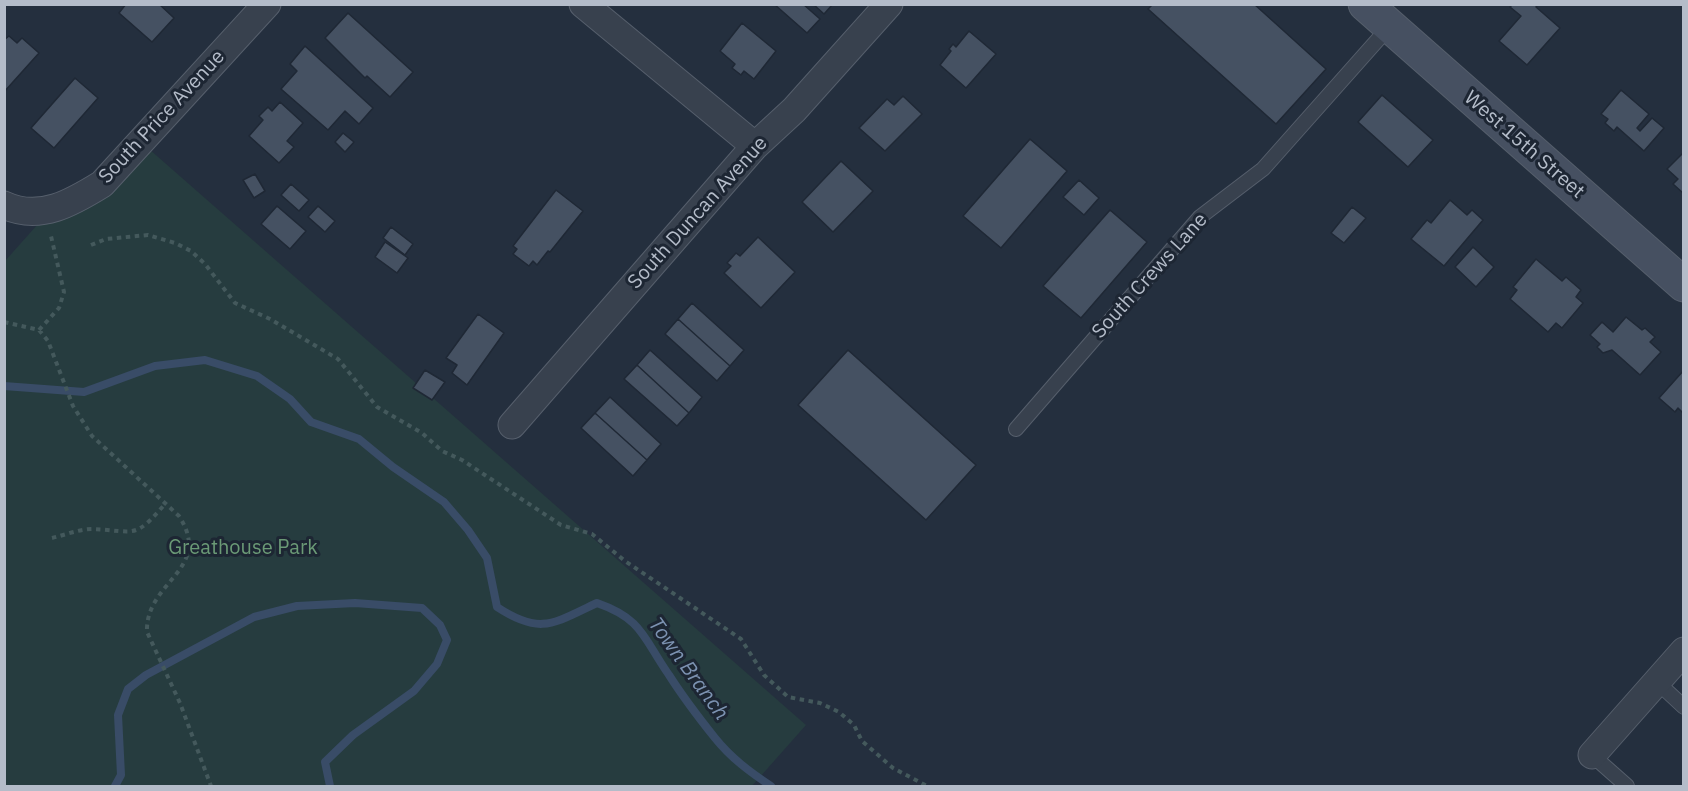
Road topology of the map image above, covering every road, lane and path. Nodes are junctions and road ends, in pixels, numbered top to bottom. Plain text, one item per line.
1 (267, 4) edge
2 (583, 4) edge
3 (889, 4) edge
4 (1365, 4) edge
5 (1390, 26) junction
6 (755, 146) junction
7 (4, 206) edge
8 (45, 212) junction
9 (91, 245) dead end
10 (1683, 285) edge
11 (4, 322) edge
12 (39, 330) junction
13 (512, 425) dead end
14 (1016, 429) dead end
15 (165, 504) junction
16 (52, 538) dead end
17 (1683, 651) edge
18 (1656, 681) junction
19 (1683, 707) edge
20 (1592, 755) joint
21 (211, 786) edge
22 (927, 786) edge
23 (1628, 786) edge

1 - 8 street, South Price Avenue
2 - 6 street
3 - 6 street, South Duncan Avenue
4 - 5 main road, West 15th Street
5 - 10 main road, West 15th Street
5 - 14 lane, South Crews Lane
6 - 13 street, South Duncan Avenue
7 - 8 street
8 - 12 path
9 - 22 path
11 - 12 path
12 - 15 path
15 - 16 path
15 - 21 path
17 - 18 street
18 - 19 lane
18 - 20 street
20 - 23 lane

